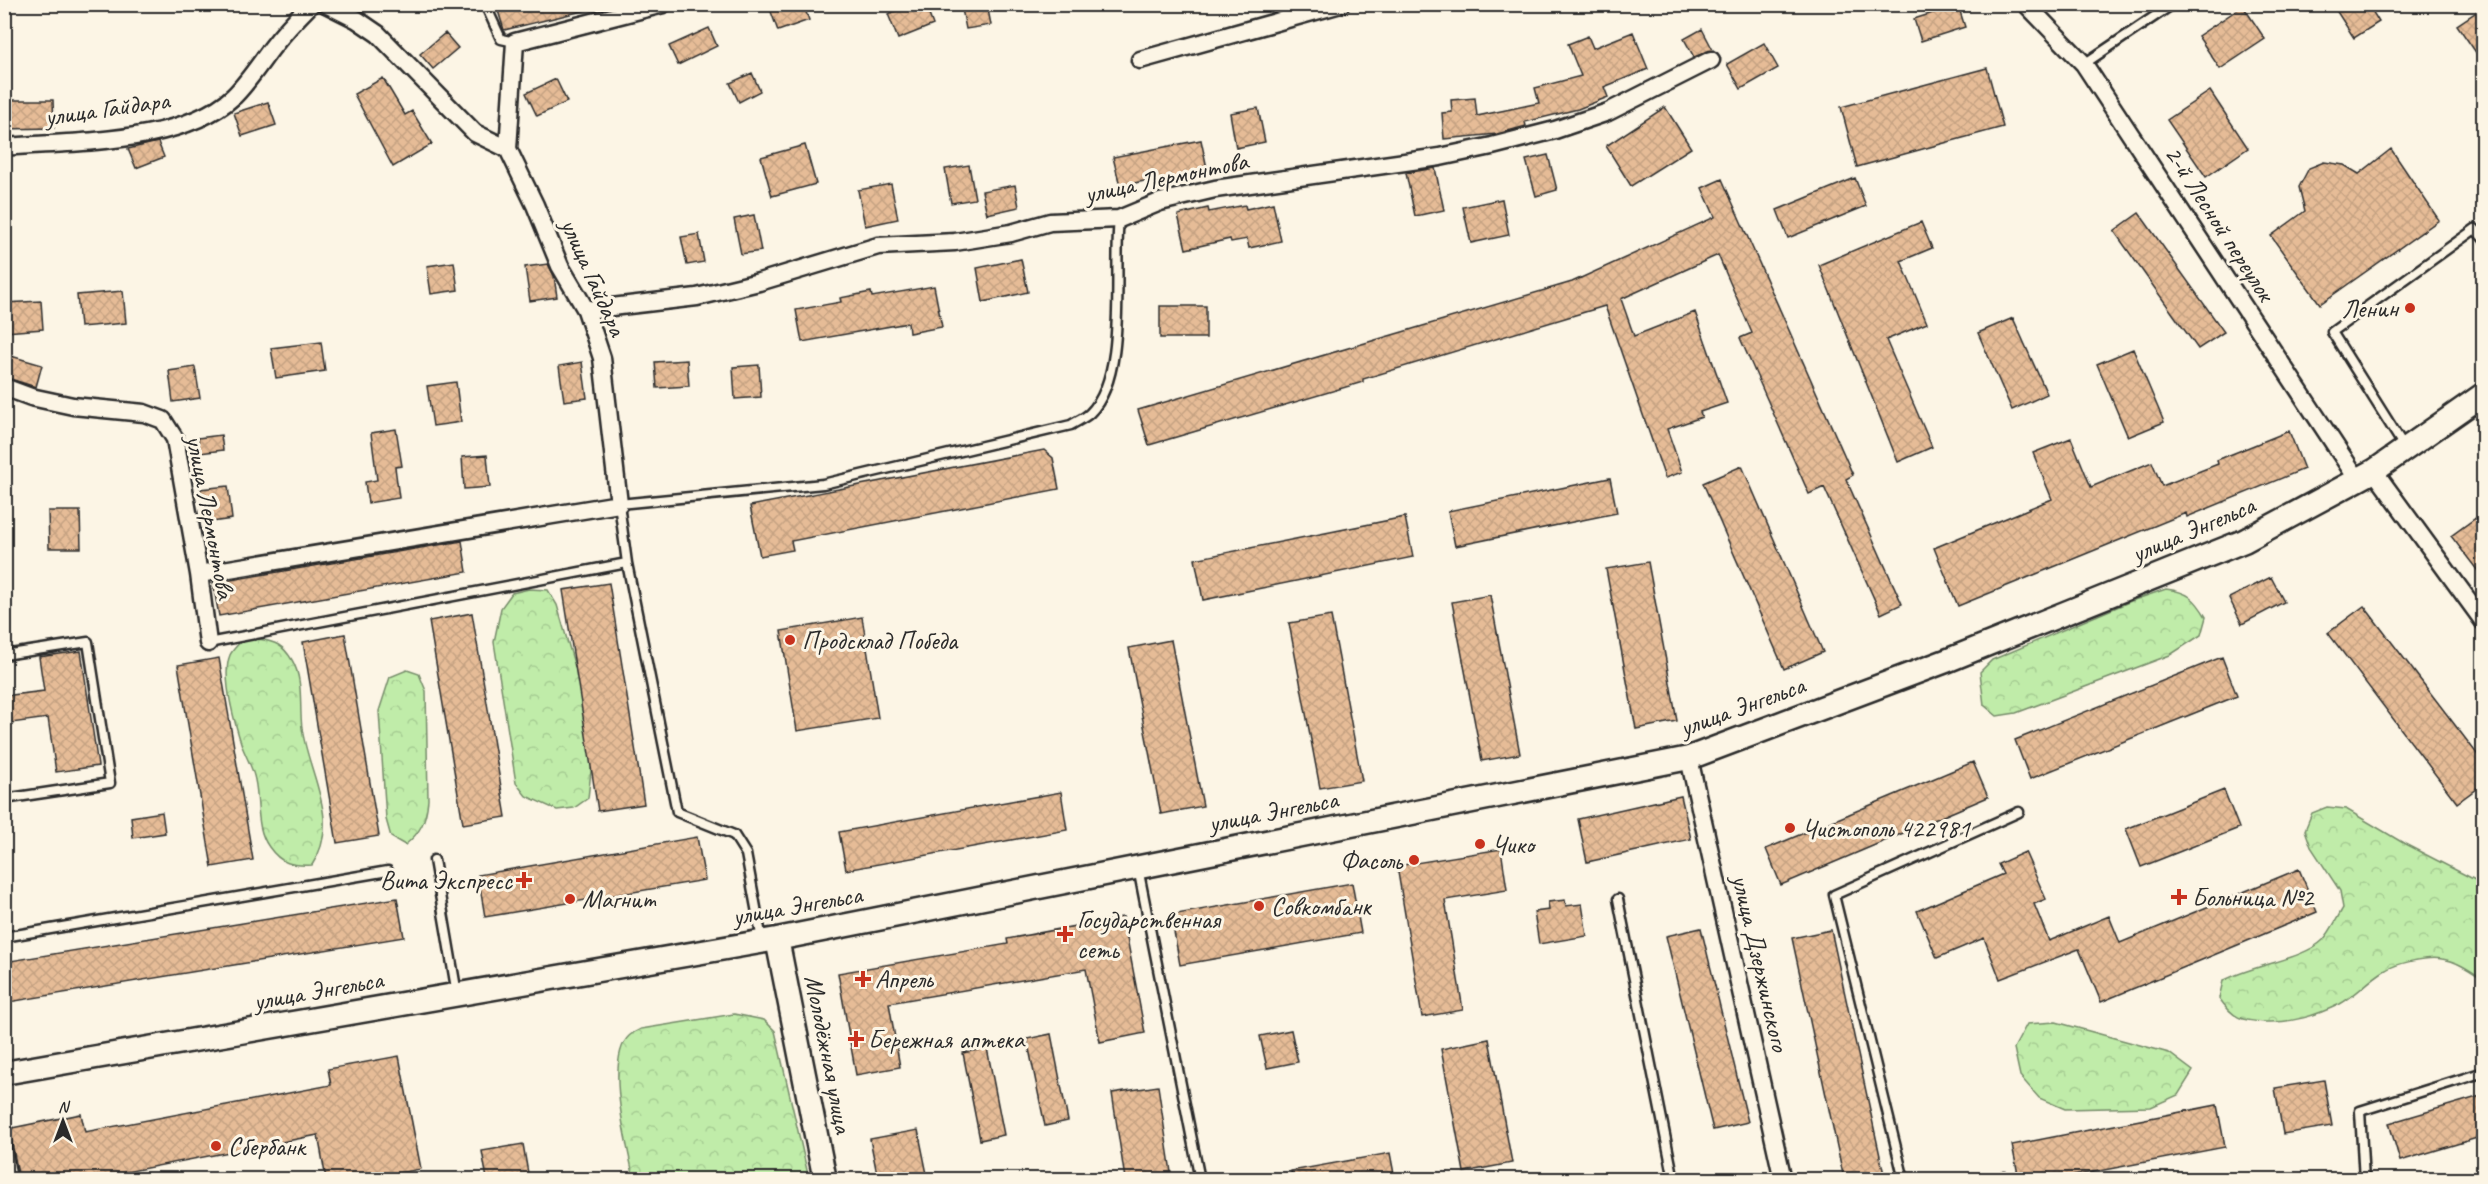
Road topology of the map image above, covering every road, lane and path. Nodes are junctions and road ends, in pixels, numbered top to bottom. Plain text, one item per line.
1 (311, 4) edge
2 (326, 4) edge
3 (485, 4) edge
4 (663, 4) edge
5 (1341, 4) edge
6 (2026, 4) edge
7 (2174, 4) edge
8 (514, 42) junction
9 (1140, 60) dead end
10 (1711, 60) dead end
11 (2084, 64) junction
12 (4, 147) edge
13 (508, 149) junction
14 (1119, 219) junction
15 (2484, 239) edge
16 (585, 310) junction
17 (4, 387) edge
18 (2484, 394) edge
19 (2406, 448) junction
20 (2366, 475) junction
21 (619, 504) junction
22 (627, 563) junction
23 (200, 574) junction
24 (2484, 622) edge
25 (208, 643) joint
26 (4, 655) edge
27 (1689, 758) junction
28 (4, 799) edge
29 (2019, 812) dead end
30 (434, 861) dead end
31 (1138, 867) junction
32 (388, 871) dead end
33 (1618, 899) dead end
34 (4, 936) edge
35 (769, 940) junction
36 (457, 994) junction
37 (2484, 1072) edge
38 (4, 1074) edge
39 (4, 1134) edge
40 (12, 1179) edge
41 (825, 1179) edge
42 (1200, 1179) edge
43 (1674, 1179) edge
44 (1783, 1179) edge
45 (1904, 1179) edge
46 (1988, 1179) edge
47 (2006, 1179) edge
48 (2364, 1179) edge

1 - 12 street, улица Гайдара
2 - 13 street
3 - 8 lane
4 - 8 street
5 - 9 street
6 - 11 street, 2-й Лесной переулок
7 - 11 lane
8 - 13 street, улица Гайдара
10 - 14 street, улица Лермонтова
11 - 20 street, 2-й Лесной переулок
13 - 16 street, улица Гайдара
14 - 16 street, улица Лермонтова
14 - 21 lane
15 - 19 lane
16 - 21 street, улица Гайдара
17 - 23 street, улица Лермонтова
18 - 19 main road, улица Энгельса
19 - 20 main road, улица Энгельса
20 - 24 street, 2-й Лесной переулок
20 - 27 main road, улица Энгельса
21 - 22 lane
21 - 23 street
22 - 25 lane
22 - 35 lane
23 - 25 street, улица Лермонтова
26 - 28 lane
27 - 31 main road, улица Энгельса
27 - 44 street, улица Дзержинского
29 - 45 lane
30 - 36 lane
31 - 35 main road, улица Энгельса
31 - 42 lane
32 - 34 lane
33 - 43 lane
35 - 36 main road, улица Энгельса
35 - 41 main road, Молодёжная улица
36 - 38 main road, улица Энгельса
37 - 48 lane
39 - 40 lane
46 - 47 lane

